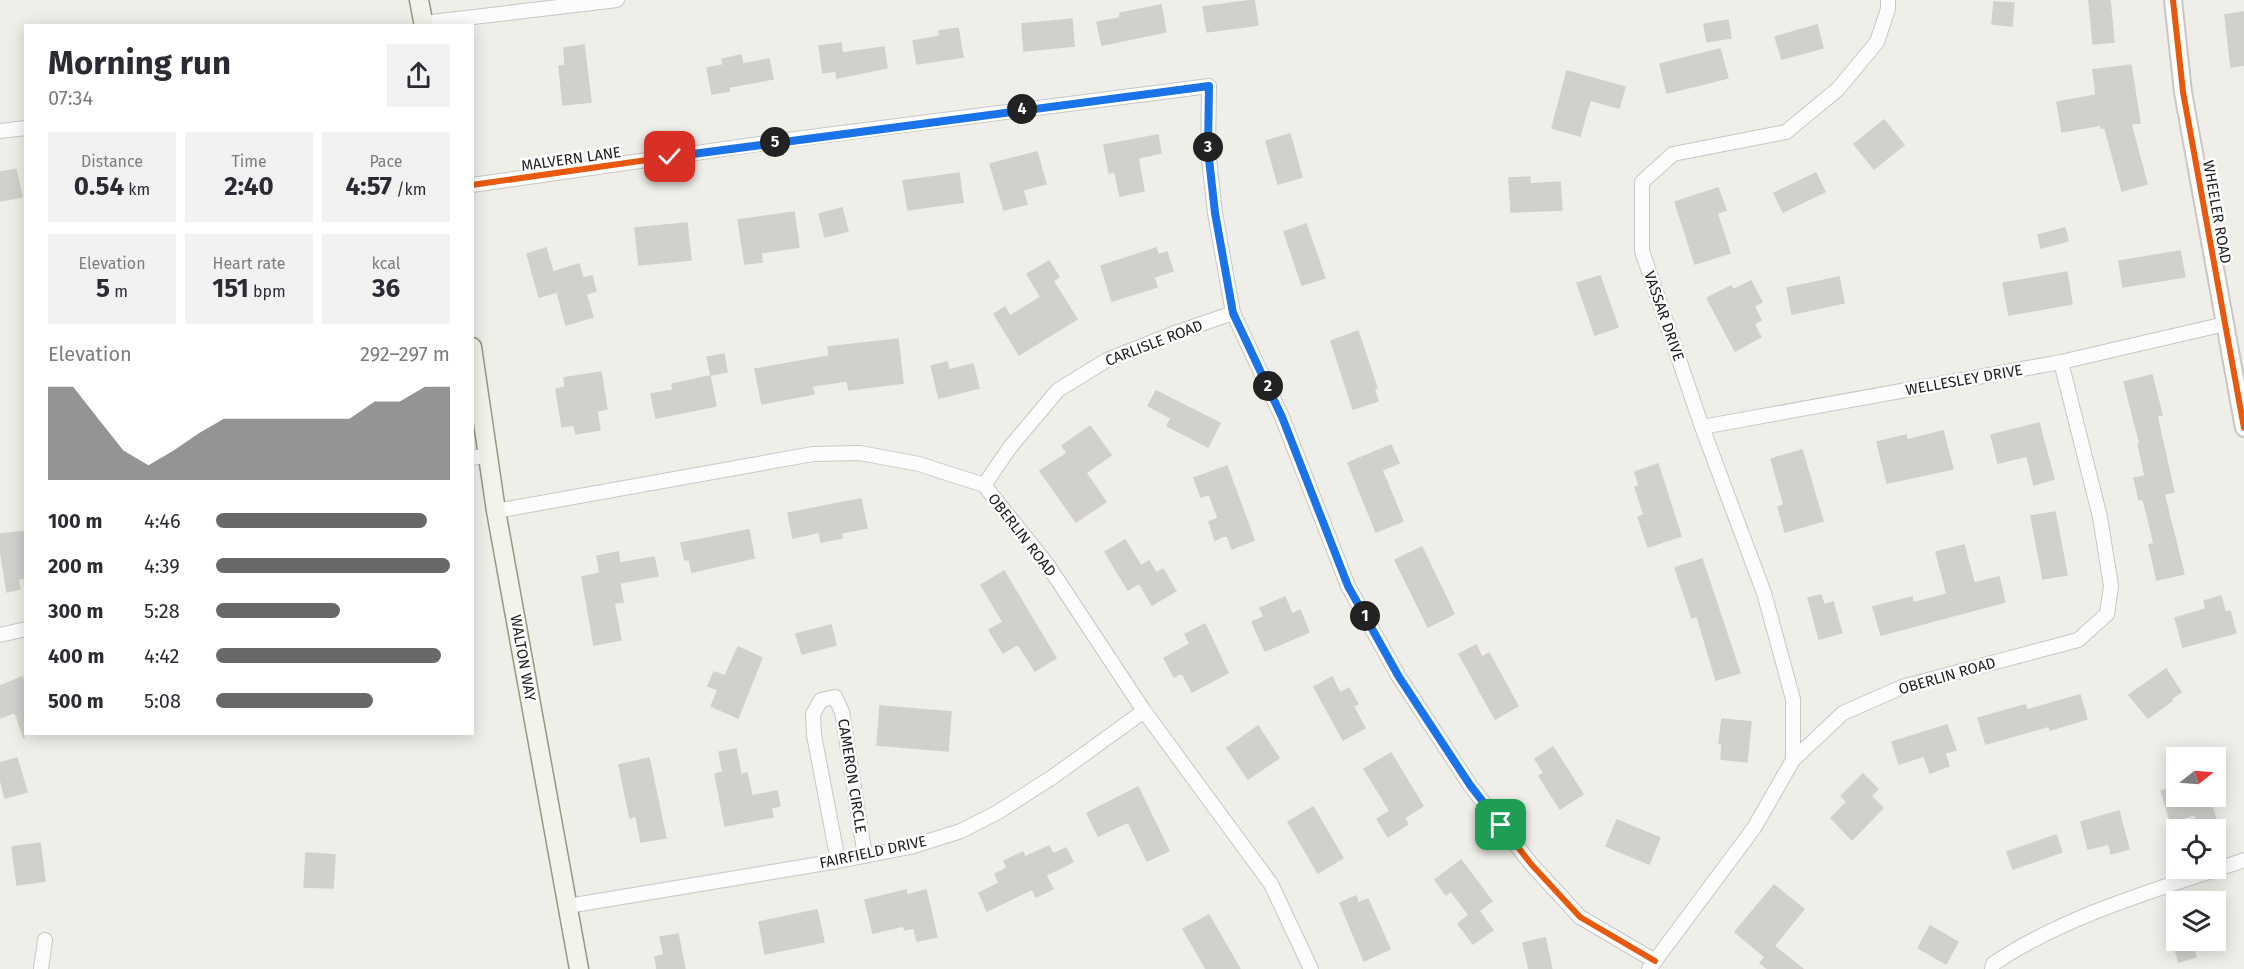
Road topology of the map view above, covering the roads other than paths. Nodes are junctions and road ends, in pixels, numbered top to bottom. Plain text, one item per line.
1 (419, 0) edge
2 (617, 0) edge
3 (1888, 0) edge
4 (2173, 0) edge
5 (423, 24) edge
6 (24, 128) edge
7 (0, 131) edge
8 (474, 185) edge
9 (1233, 313) junction
10 (2225, 324) junction
11 (2061, 362) junction
12 (474, 374) edge
13 (1702, 428) junction
14 (2244, 428) edge
15 (480, 457) edge
16 (984, 485) junction
17 (496, 511) junction
18 (24, 629) edge
19 (0, 635) edge
20 (1144, 711) junction
21 (1793, 760) junction
22 (865, 856) junction
23 (2244, 860) edge
24 (838, 861) junction
25 (568, 906) junction
26 (45, 940) dead end
27 (1652, 965) edge
28 (41, 969) edge
29 (579, 969) edge
30 (1311, 969) edge
31 (1992, 969) edge

1 - 5 main road
2 - 5 street
3 - 13 street, VASSAR DRIVE
4 - 10 street, WHEELER ROAD
6 - 7 street
8 - 9 street, MALVERN LANE
9 - 16 street, CARLISLE ROAD
9 - 27 street
10 - 11 street, WELLESLEY DRIVE
10 - 14 street, WHEELER ROAD
11 - 13 street, WELLESLEY DRIVE
11 - 21 street, OBERLIN ROAD
12 - 15 main road, WALTON WAY
13 - 21 street, VASSAR DRIVE
15 - 17 main road, WALTON WAY
16 - 17 street, OBERLIN ROAD
16 - 20 street, OBERLIN ROAD
17 - 25 main road, WALTON WAY
18 - 19 street
20 - 22 street, FAIRFIELD DRIVE
20 - 30 street, OBERLIN ROAD
21 - 27 street, OBERLIN ROAD
22 - 24 street, FAIRFIELD DRIVE
22 - 24 street, CAMERON CIRCLE
23 - 31 street
24 - 25 street, FAIRFIELD DRIVE
25 - 29 main road, WALTON WAY
26 - 28 street

